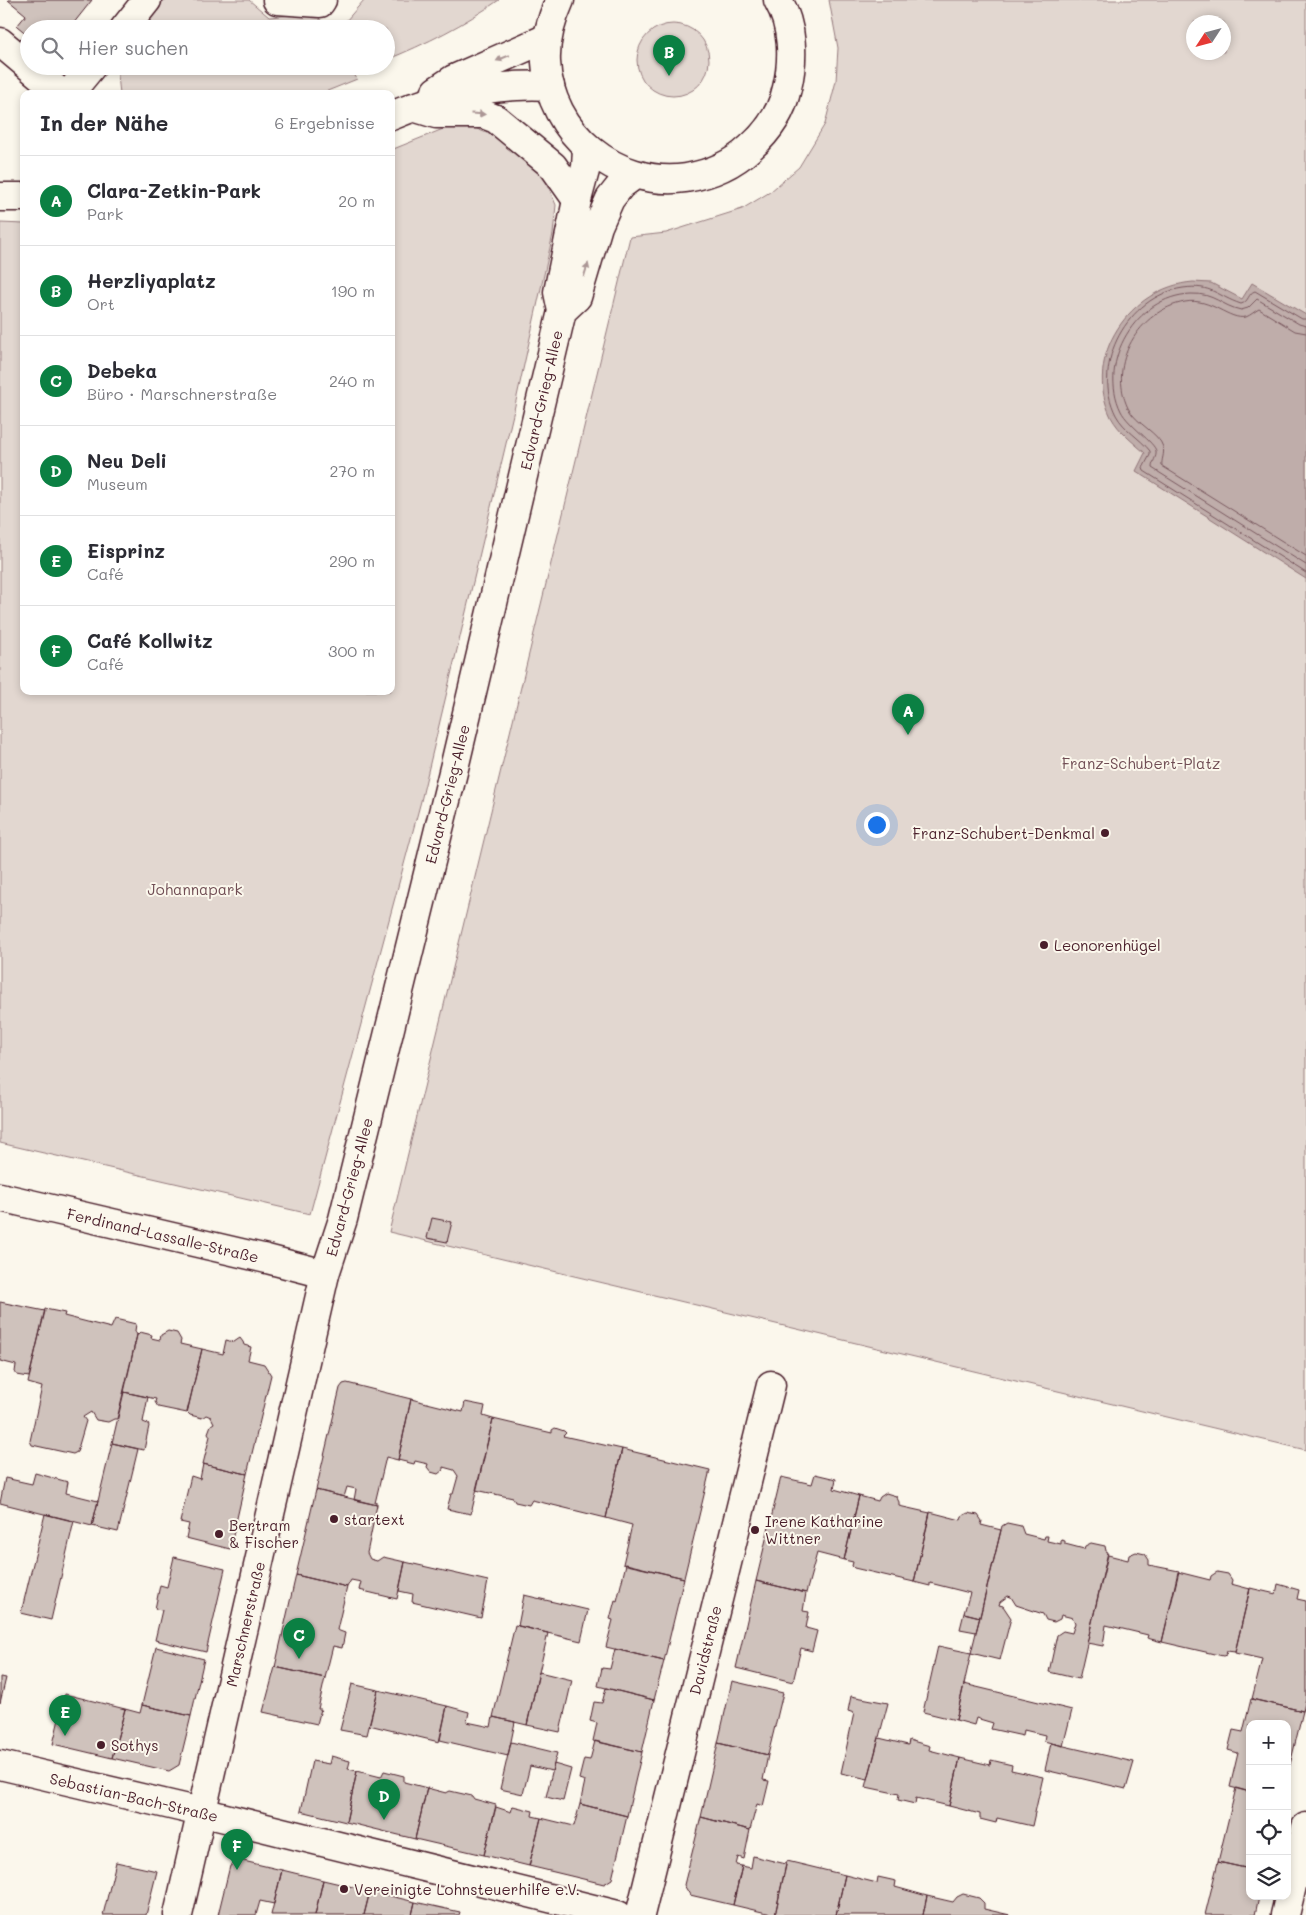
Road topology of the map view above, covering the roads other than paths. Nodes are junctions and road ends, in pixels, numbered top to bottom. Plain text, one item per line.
1 (147, 0) edge
2 (277, 0) edge
3 (322, 0) edge
4 (560, 0) edge
5 (778, 0) edge
6 (131, 20) edge
7 (547, 38) junction
8 (0, 42) edge
9 (20, 59) edge
10 (39, 75) edge
11 (85, 75) edge
12 (550, 86) junction
13 (57, 90) edge
14 (72, 90) edge
15 (402, 112) edge
16 (587, 148) junction
17 (636, 174) junction
18 (0, 197) edge
19 (20, 197) edge
20 (577, 200) junction
21 (562, 311) junction
22 (0, 1197) edge
23 (325, 1274) junction
24 (771, 1385) dead end
25 (0, 1765) edge
26 (201, 1812) junction
27 (1306, 1828) edge
28 (178, 1915) edge
29 (618, 1915) edge
30 (640, 1915) edge
31 (1285, 1915) edge

1 - 6 main road
2 - 3 main road
4 - 7 main road
5 - 17 main road
7 - 12 main road
7 -> 15 main road
8 - 9 main road
10 - 13 main road
11 - 14 main road
12 - 15 main road
12 - 16 main road
15 -> 20 main road
16 - 17 main road
16 - 20 main road, Edvard-Grieg-Allee
21 -> 17 main road, Edvard-Grieg-Allee
18 - 19 main road
20 - 21 main road, Edvard-Grieg-Allee
21 - 23 main road, Edvard-Grieg-Allee
22 - 23 main road, Ferdinand-Lassalle-Straße
23 - 26 main road, Marschnerstraße
24 - 30 main road, Davidstraße
25 - 26 main road, Sebastian-Bach-Straße
26 - 28 main road, Marschnerstraße
26 - 29 main road, Sebastian-Bach-Straße
27 - 31 main road

